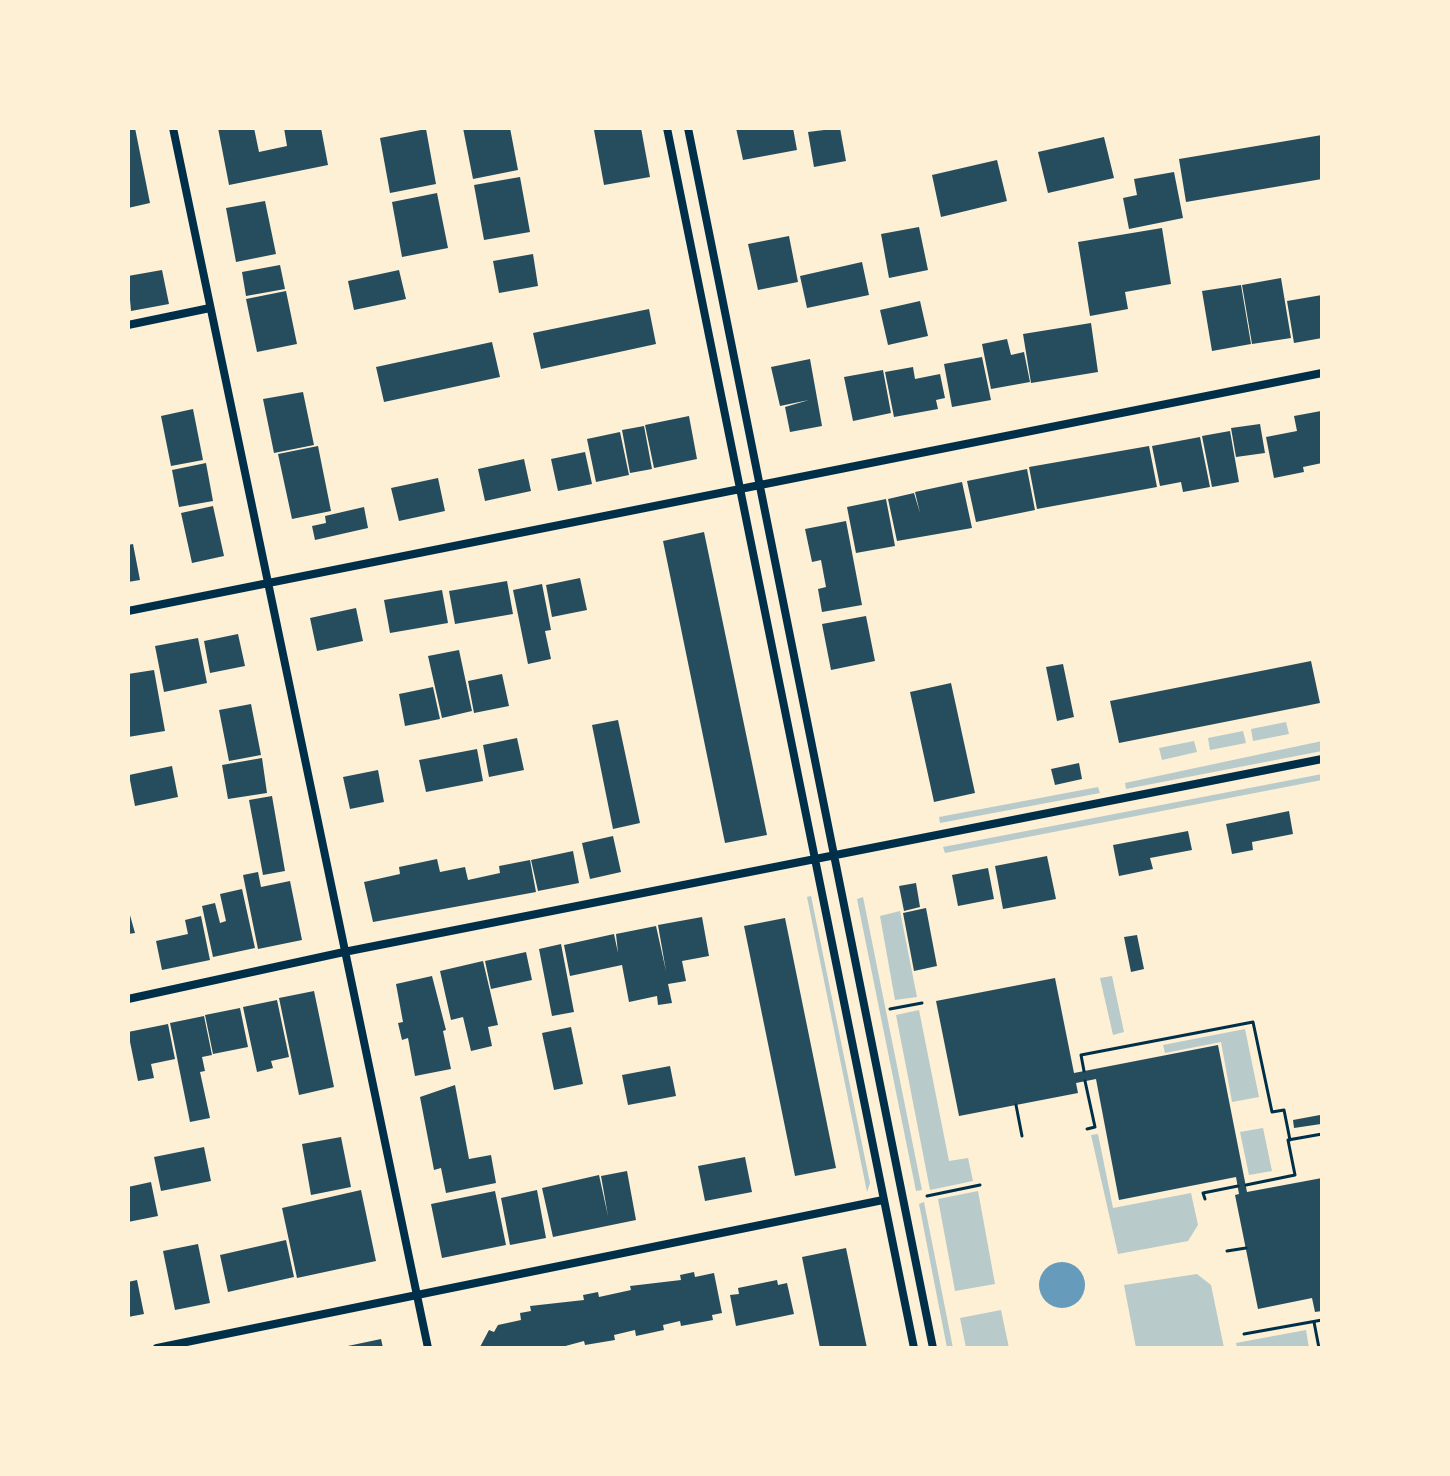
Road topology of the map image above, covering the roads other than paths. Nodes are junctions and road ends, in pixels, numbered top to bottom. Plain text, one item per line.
1 (173, 128) edge
2 (667, 128) edge
3 (688, 128) edge
4 (210, 308) junction
5 (128, 325) edge
6 (1322, 373) edge
7 (757, 486) junction
8 (738, 490) junction
9 (268, 583) junction
10 (128, 611) edge
11 (1322, 759) edge
12 (832, 856) junction
13 (814, 861) junction
14 (344, 952) junction
15 (128, 999) edge
16 (883, 1200) junction
17 (418, 1295) junction
18 (157, 1348) edge
19 (428, 1348) edge
20 (914, 1348) edge
21 (933, 1348) edge

1 - 4 street
2 - 8 street
3 - 7 street
4 - 5 street
4 - 9 street
6 - 7 street
7 - 8 street
7 - 12 street
8 - 9 street
8 - 13 street
9 - 10 street
9 - 14 street
11 - 12 street
12 - 13 street
12 - 21 street
13 - 14 street
13 - 16 street
14 - 15 street
14 - 17 street
16 - 17 street
16 - 20 street
17 - 18 street
17 - 19 street

